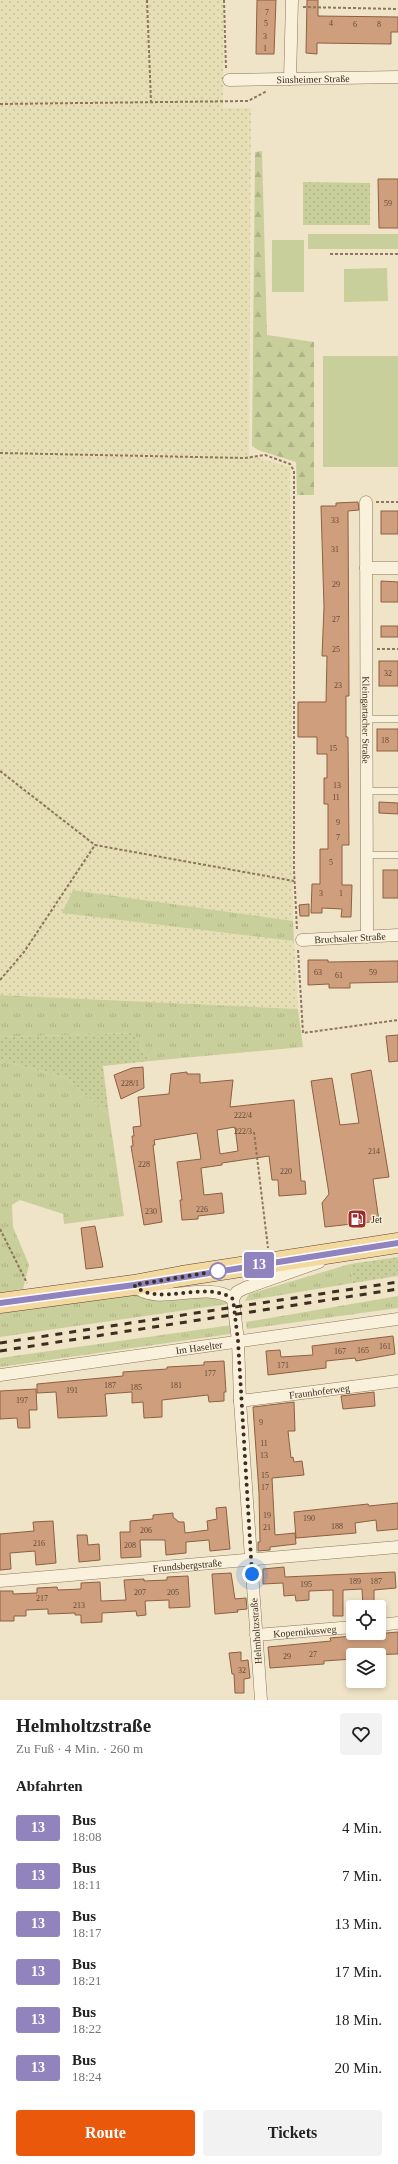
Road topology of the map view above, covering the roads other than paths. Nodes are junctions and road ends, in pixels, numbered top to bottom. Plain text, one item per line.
1 (291, 4) edge
2 (398, 77) edge
3 (290, 79) junction
4 (229, 80) road end
5 (366, 502) dead end
6 (366, 568) junction
7 (398, 568) edge
8 (366, 719) junction
9 (398, 719) edge
10 (366, 791) junction
11 (398, 791) edge
12 (367, 854) junction
13 (398, 855) edge
14 (398, 935) edge
15 (367, 937) junction
16 (302, 940) dead end
17 (398, 1243) edge
18 (330, 1254) junction
19 (134, 1285) junction
20 (233, 1299) junction
21 (0, 1303) edge
22 (398, 1319) edge
23 (238, 1341) junction
24 (0, 1375) edge
25 (398, 1381) edge
26 (240, 1401) junction
27 (398, 1547) edge
28 (250, 1559) junction
29 (0, 1581) edge
30 (398, 1623) edge
31 (386, 1624) edge
32 (346, 1628) edge
33 (256, 1635) junction
34 (261, 1700) edge

1 - 3 street
2 - 3 street, Sinsheimer Straße
3 - 4 street, Sinsheimer Straße
5 - 6 street, Kleingartacher Straße
6 - 7 street
6 - 8 street, Kleingartacher Straße
8 - 9 lane
8 - 10 street, Kleingartacher Straße
10 - 11 lane
10 - 12 street, Kleingartacher Straße
12 - 13 lane
12 - 15 street, Kleingartacher Straße
14 - 15 street, Bruchsaler Straße
15 - 16 street, Bruchsaler Straße
17 - 18 main road
18 - 19 main road
18 - 20 street
19 - 20 street
19 - 21 main road
20 - 23 street, Helmholtzstraße
22 - 23 street, Im Haselter
23 - 24 street, Im Haselter
23 - 26 street, Helmholtzstraße
25 - 26 street, Fraunhoferweg
26 - 28 street, Helmholtzstraße
27 - 28 street, Frundsbergstraße
28 - 29 street, Frundsbergstraße
28 - 33 street, Helmholtzstraße
30 - 31 street
32 - 33 street, Kopernikusweg
33 - 34 street, Helmholtzstraße

